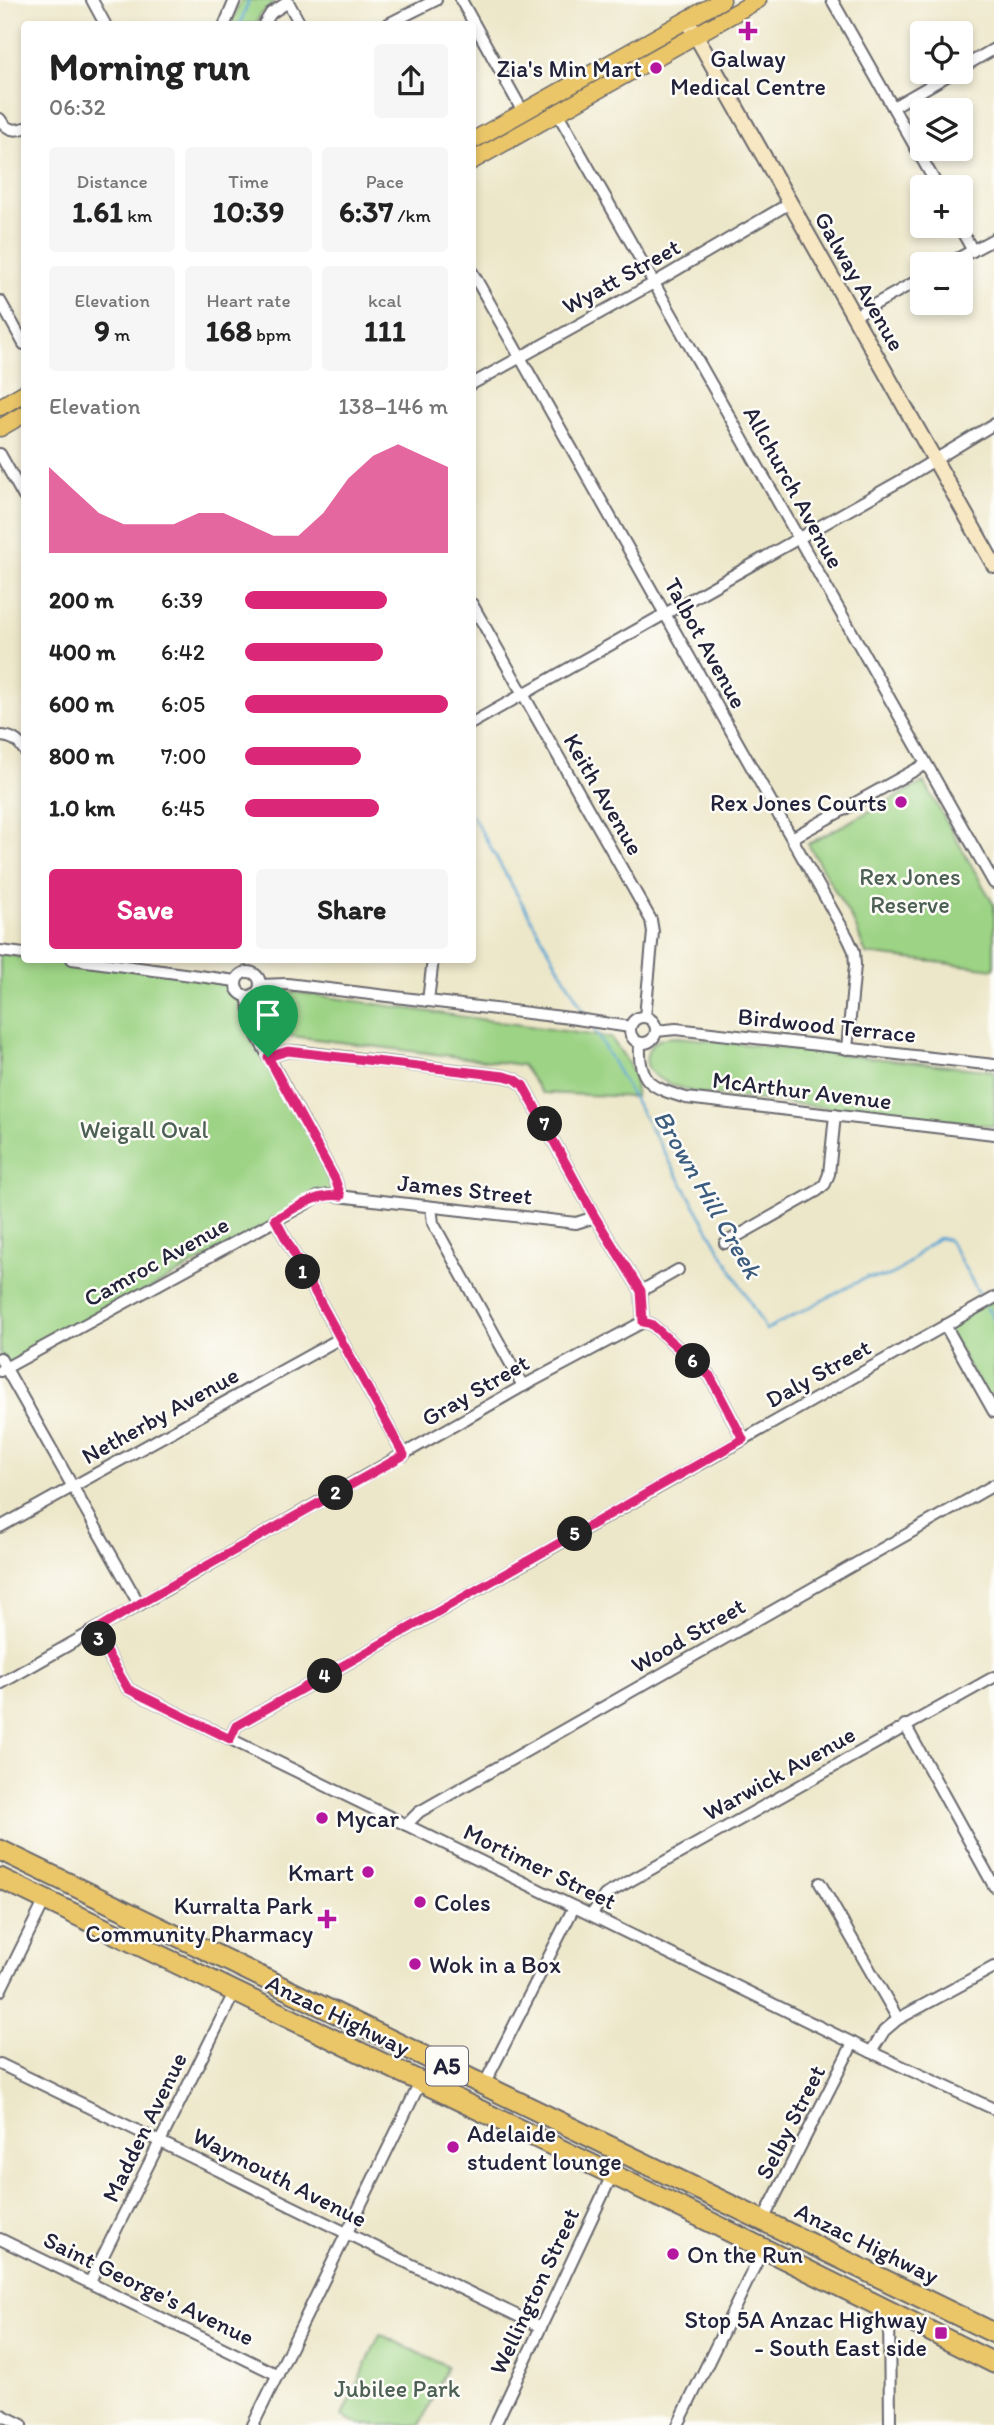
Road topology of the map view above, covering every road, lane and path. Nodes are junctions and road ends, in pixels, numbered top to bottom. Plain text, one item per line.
1 (92, 0) edge
2 (235, 0) edge
3 (436, 0) edge
4 (461, 0) edge
5 (722, 0) edge
6 (758, 0) edge
7 (832, 0) edge
8 (287, 1) edge
9 (687, 20) junction
10 (103, 21) edge
11 (226, 21) edge
12 (266, 21) edge
13 (298, 21) edge
14 (394, 21) edge
15 (473, 21) edge
16 (476, 27) edge
17 (695, 35) junction
18 (994, 49) edge
19 (973, 61) edge
20 (933, 84) edge
21 (893, 107) junction
22 (523, 112) junction
23 (557, 112) junction
24 (0, 119) edge
25 (21, 129) edge
26 (476, 139) edge
27 (476, 159) edge
28 (931, 175) edge
29 (790, 203) junction
30 (966, 238) edge
31 (994, 239) edge
32 (973, 251) joint
33 (476, 279) edge
34 (654, 283) junction
35 (910, 285) edge
36 (0, 301) edge
37 (855, 316) junction
38 (21, 339) edge
39 (521, 357) junction
40 (476, 382) edge
41 (21, 395) edge
42 (0, 407) edge
43 (21, 416) edge
44 (994, 424) edge
45 (0, 428) edge
46 (0, 454) edge
47 (935, 460) junction
48 (21, 492) edge
49 (799, 539) junction
50 (994, 565) edge
51 (476, 611) edge
52 (666, 614) junction
53 (523, 695) junction
54 (476, 721) edge
55 (0, 736) edge
56 (21, 747) edge
57 (926, 764) junction
58 (792, 838) junction
59 (994, 883) edge
60 (0, 951) edge
61 (21, 954) edge
62 (140, 963) edge
63 (251, 963) edge
64 (433, 963) edge
65 (250, 972) junction
66 (236, 981) junction
67 (260, 985) junction
68 (247, 997) junction
69 (428, 1001) junction
70 (645, 1017) junction
71 (630, 1027) junction
72 (656, 1031) junction
73 (640, 1043) junction
74 (847, 1049) junction
75 (268, 1057) junction
76 (994, 1065) edge
77 (835, 1115) junction
78 (994, 1134) edge
79 (335, 1195) junction
80 (431, 1207) junction
81 (595, 1217) junction
82 (275, 1219) junction
83 (725, 1242) dead end
84 (678, 1270) dead end
85 (641, 1291) junction
86 (994, 1298) edge
87 (643, 1322) junction
88 (946, 1325) junction
89 (339, 1339) junction
90 (2, 1365) edge
91 (523, 1386) junction
92 (994, 1412) edge
93 (743, 1439) junction
94 (404, 1455) junction
95 (994, 1485) edge
96 (74, 1487) junction
97 (0, 1527) edge
98 (139, 1604) junction
99 (94, 1631) junction
100 (994, 1677) edge
101 (0, 1684) edge
102 (905, 1725) junction
103 (230, 1739) junction
104 (407, 1825) junction
105 (0, 1850) edge
106 (0, 1878) edge
107 (820, 1883) dead end
108 (994, 1886) edge
109 (45, 1900) junction
110 (112, 1905) junction
111 (574, 1907) junction
112 (592, 1914) junction
113 (116, 1933) junction
114 (217, 1955) junction
115 (994, 1967) edge
116 (0, 1991) edge
117 (235, 1991) junction
118 (898, 2019) junction
119 (853, 2043) junction
120 (871, 2052) junction
121 (0, 2064) edge
122 (420, 2083) junction
123 (484, 2085) junction
124 (994, 2109) edge
125 (540, 2112) junction
126 (530, 2135) junction
127 (160, 2141) junction
128 (612, 2175) junction
129 (679, 2180) junction
130 (709, 2194) junction
131 (676, 2205) junction
132 (763, 2220) junction
133 (714, 2224) junction
134 (346, 2234) junction
135 (0, 2239) edge
136 (763, 2249) junction
137 (90, 2282) junction
138 (924, 2299) junction
139 (889, 2310) junction
140 (541, 2327) junction
141 (994, 2333) edge
142 (940, 2336) junction
143 (994, 2363) edge
144 (278, 2375) junction
145 (0, 2414) edge
146 (22, 2425) edge
147 (253, 2425) edge
148 (495, 2425) edge
149 (678, 2425) edge
150 (890, 2425) edge

1 - 10 street
2 - 11 street
3 - 14 street
4 - 15 street
5 - 9 main road
6 - 17 main road
7 - 21 street
8 - 12 street
8 - 13 street
9 - 17 street, Galway Avenue
9 - 22 main road
16 - 22 street
17 - 23 main road
17 - 29 street, Galway Avenue
18 - 19 street
20 - 21 street
21 - 28 street
22 - 26 main road
23 - 27 main road
23 - 34 street, Allchurch Avenue
24 - 25 street
29 - 34 street, Wyatt Street
29 - 37 street, Galway Avenue
30 - 32 street
31 - 32 street
33 - 39 street, Talbot Avenue
34 - 39 street, Wyatt Street
34 - 49 street, Allchurch Avenue
35 - 37 street
36 - 38 street
37 - 47 street, Galway Avenue
39 - 40 street, Wyatt Street
39 - 52 street, Talbot Avenue
41 - 42 main road
43 - 45 main road
44 - 47 street
46 - 48 street
47 - 49 street
47 - 50 street, Galway Avenue
49 - 52 street
49 - 57 street, Allchurch Avenue
51 - 53 street, Keith Avenue
52 - 53 street
52 - 58 street, Talbot Avenue
53 - 54 street
53 - 70 street, Keith Avenue
55 - 56 street
57 - 58 street
57 - 59 street, Allchurch Avenue
58 - 74 street, Talbot Avenue
60 - 61 street
62 - 66 street
63 - 65 street
64 - 69 street
65 - 66 street
65 - 67 street
66 - 68 street
67 - 68 street
67 - 69 street
68 - 75 street
69 - 71 street
70 - 71 street
70 - 72 street
71 - 73 street
72 - 73 street
72 - 74 street, Birdwood Terrace
73 - 77 street, McArthur Avenue
74 - 76 street, Birdwood Terrace
75 - 79 street
75 - 81 street
77 - 78 street, McArthur Avenue
77 - 83 street
79 - 80 street, James Street
79 - 82 street, Camroc Avenue
80 - 81 street, James Street
80 - 91 street
81 - 85 street
82 - 89 street
82 - 90 street, Camroc Avenue
84 - 85 street
85 - 87 street
86 - 88 street, Daly Street
87 - 91 street, Gray Street
87 - 93 street
88 - 92 street
88 - 93 street, Daly Street
89 - 94 street
89 - 96 street, Netherby Avenue
90 - 96 street
91 - 94 street, Gray Street
93 - 103 street, Daly Street
94 - 98 street, Gray Street
95 - 104 street, Wood Street
96 - 97 street, Netherby Avenue
96 - 98 street
98 - 99 street, Gray Street
99 - 101 street, Gray Street
99 - 103 street, Mortimer Street
100 - 102 street, Warwick Avenue
102 - 108 street
102 - 112 street, Warwick Avenue
103 - 104 street, Mortimer Street
104 - 111 street, Mortimer Street
105 - 110 highway, Anzac Highway / A5
106 - 109 highway, Anzac Highway / A5
107 - 118 street
109 - 113 highway, Anzac Highway / A5
109 - 116 street
110 - 113 highway
110 - 114 highway, Anzac Highway / A5
111 - 112 street, Mortimer Street
111 - 123 street
112 - 119 street, Mortimer Street
113 - 117 highway, Anzac Highway / A5
114 - 117 highway
114 - 123 highway, Anzac Highway / A5
115 - 118 street
117 - 122 highway, Anzac Highway / A5
117 - 127 street, Madden Avenue
118 - 120 street
119 - 120 street, Mortimer Street
119 - 132 street, Selby Street
120 - 124 street, Mortimer Street
121 - 127 street, Waymouth Avenue
122 - 126 highway, Anzac Highway / A5
122 - 134 street
123 - 125 highway, Anzac Highway / A5
125 - 126 highway
125 - 129 highway, Anzac Highway / A5
126 - 128 highway, Anzac Highway / A5
127 - 134 street, Waymouth Avenue
127 - 137 street, Madden Avenue
128 - 131 highway, Anzac Highway / A5
128 - 140 street, Wellington Street
129 - 130 highway, Anzac Highway / A5
129 - 131 highway
130 - 132 highway, Anzac Highway / A5
130 - 133 highway
131 - 133 highway, Anzac Highway / A5
132 - 138 highway, Anzac Highway / A5
133 - 136 highway, Anzac Highway / A5
134 - 140 street, Waymouth Avenue
134 - 144 street
135 - 137 street, Saint George's Avenue
136 - 139 highway, Anzac Highway / A5
136 - 149 street
137 - 144 street, Saint George's Avenue
138 - 141 highway, Anzac Highway / A5
138 - 142 highway
139 - 142 highway, Anzac Highway / A5
139 - 150 street
140 - 148 street, Wellington Street
142 - 143 highway, Anzac Highway / A5
144 - 147 street
145 - 146 street

